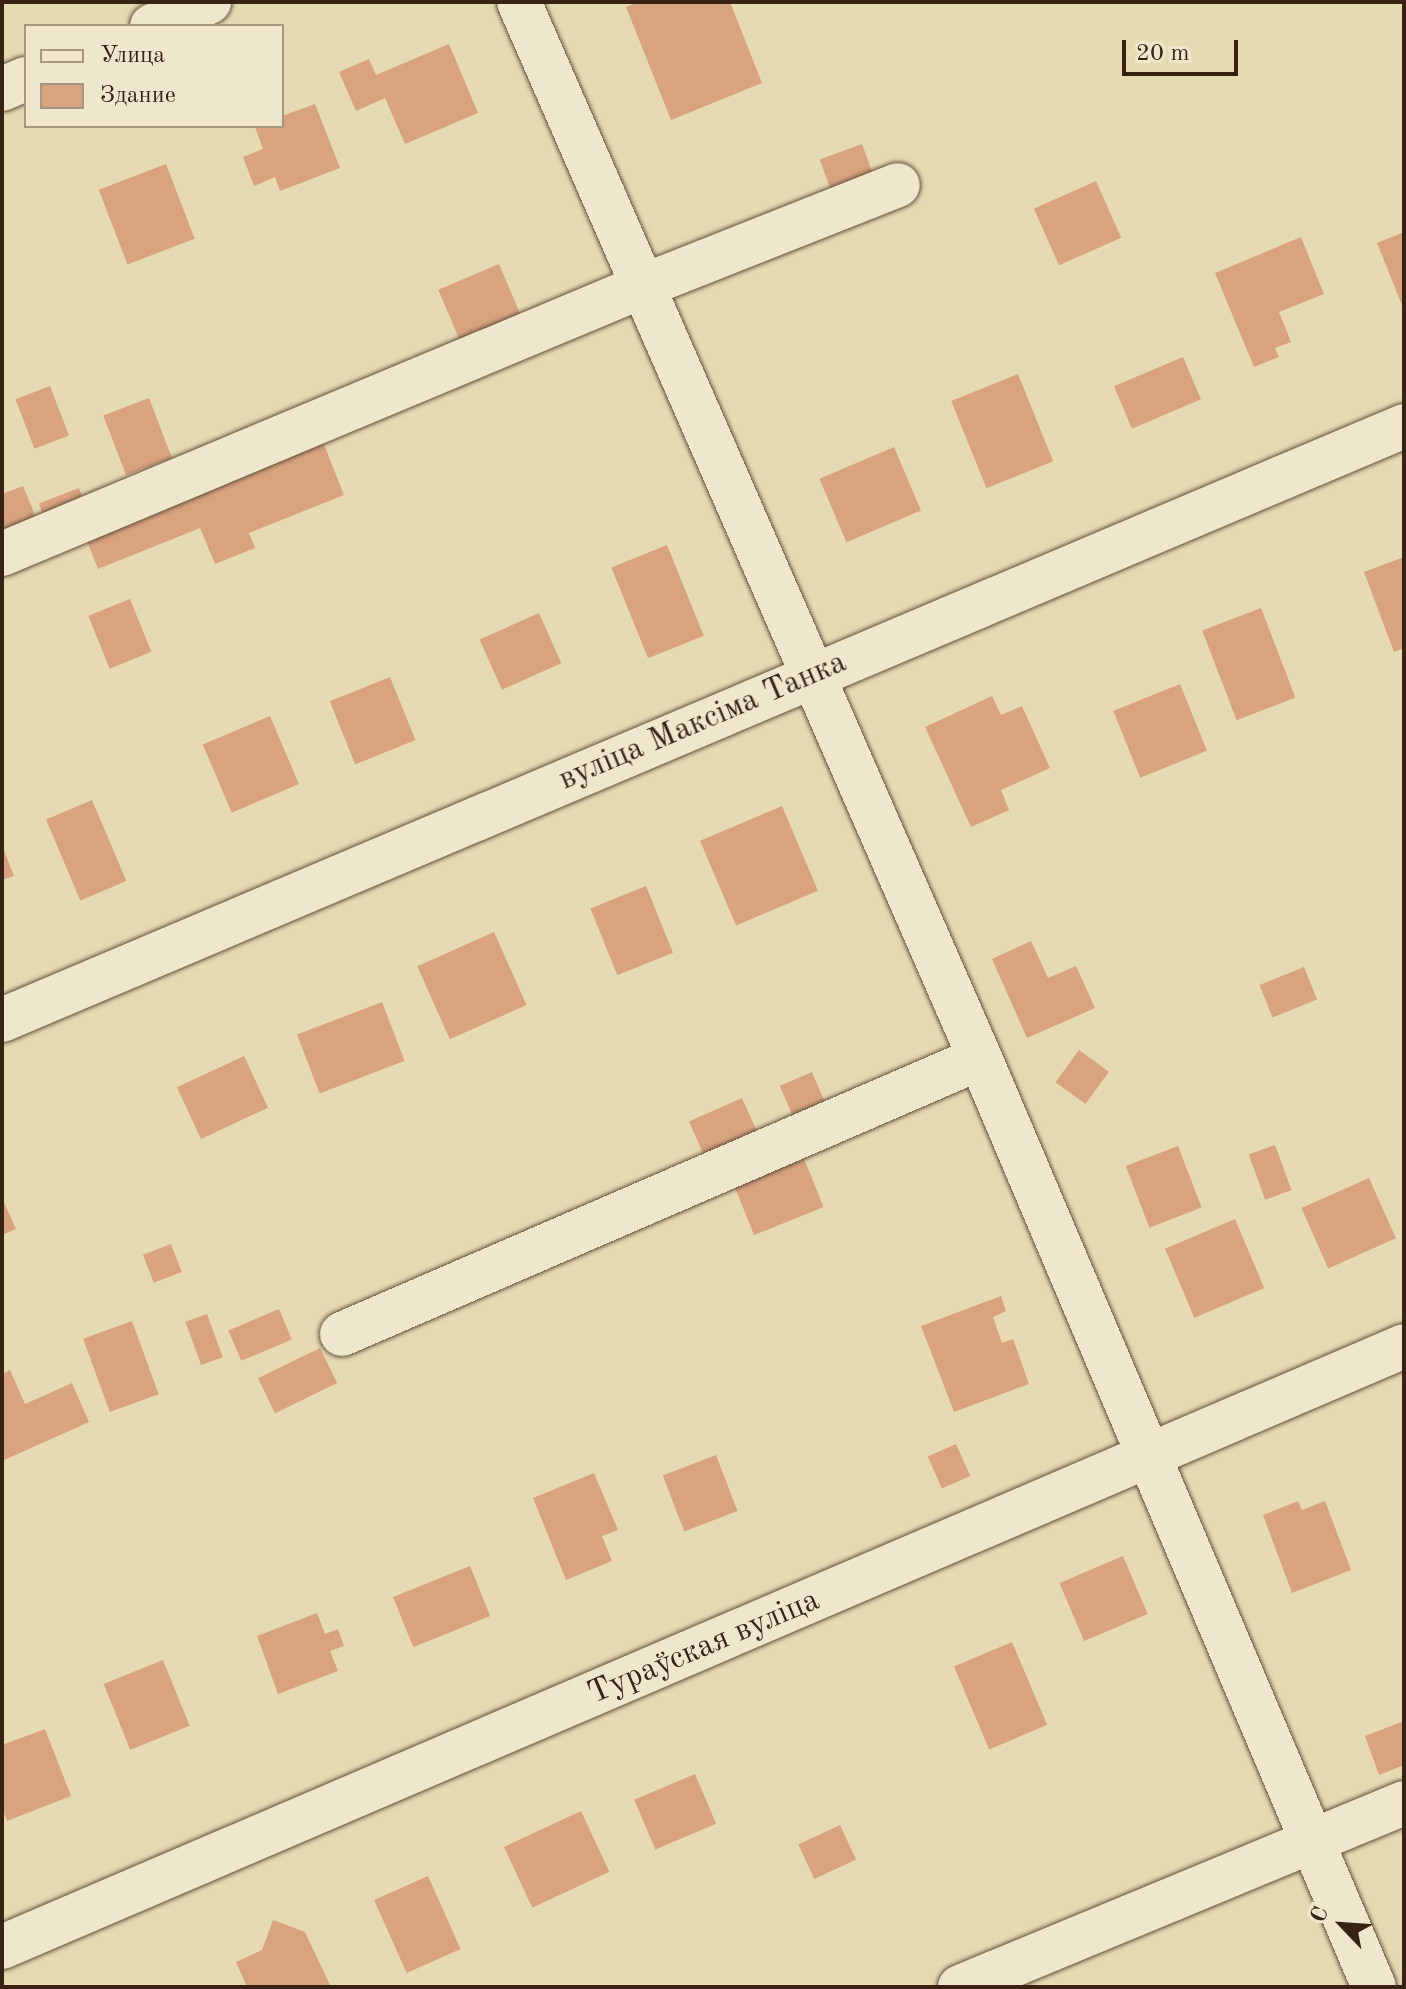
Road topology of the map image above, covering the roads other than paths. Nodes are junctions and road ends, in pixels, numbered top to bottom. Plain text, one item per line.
1 (209, 2) edge
2 (519, 2) edge
3 (157, 24) edge
4 (24, 80) edge
5 (2, 89) edge
6 (898, 185) dead end
7 (643, 286) junction
8 (1404, 426) edge
9 (2, 554) edge
10 (813, 675) junction
11 (2, 1020) edge
12 (980, 1058) junction
13 (342, 1334) dead end
14 (1404, 1346) edge
15 (1151, 1457) junction
16 (1404, 1803) edge
17 (1313, 1841) junction
18 (2, 1947) edge
19 (960, 1987) edge
20 (1374, 1987) edge

1 - 3 street
2 - 7 street
4 - 5 street
6 - 7 street
7 - 9 street
7 - 10 street
8 - 10 street, вуліца Максіма Танка
10 - 11 street, вуліца Максіма Танка
10 - 12 street
12 - 13 street
12 - 15 street
14 - 15 street, Тураўская вуліца
15 - 17 street
15 - 18 street, Тураўская вуліца
16 - 17 street
17 - 19 street
17 - 20 street

